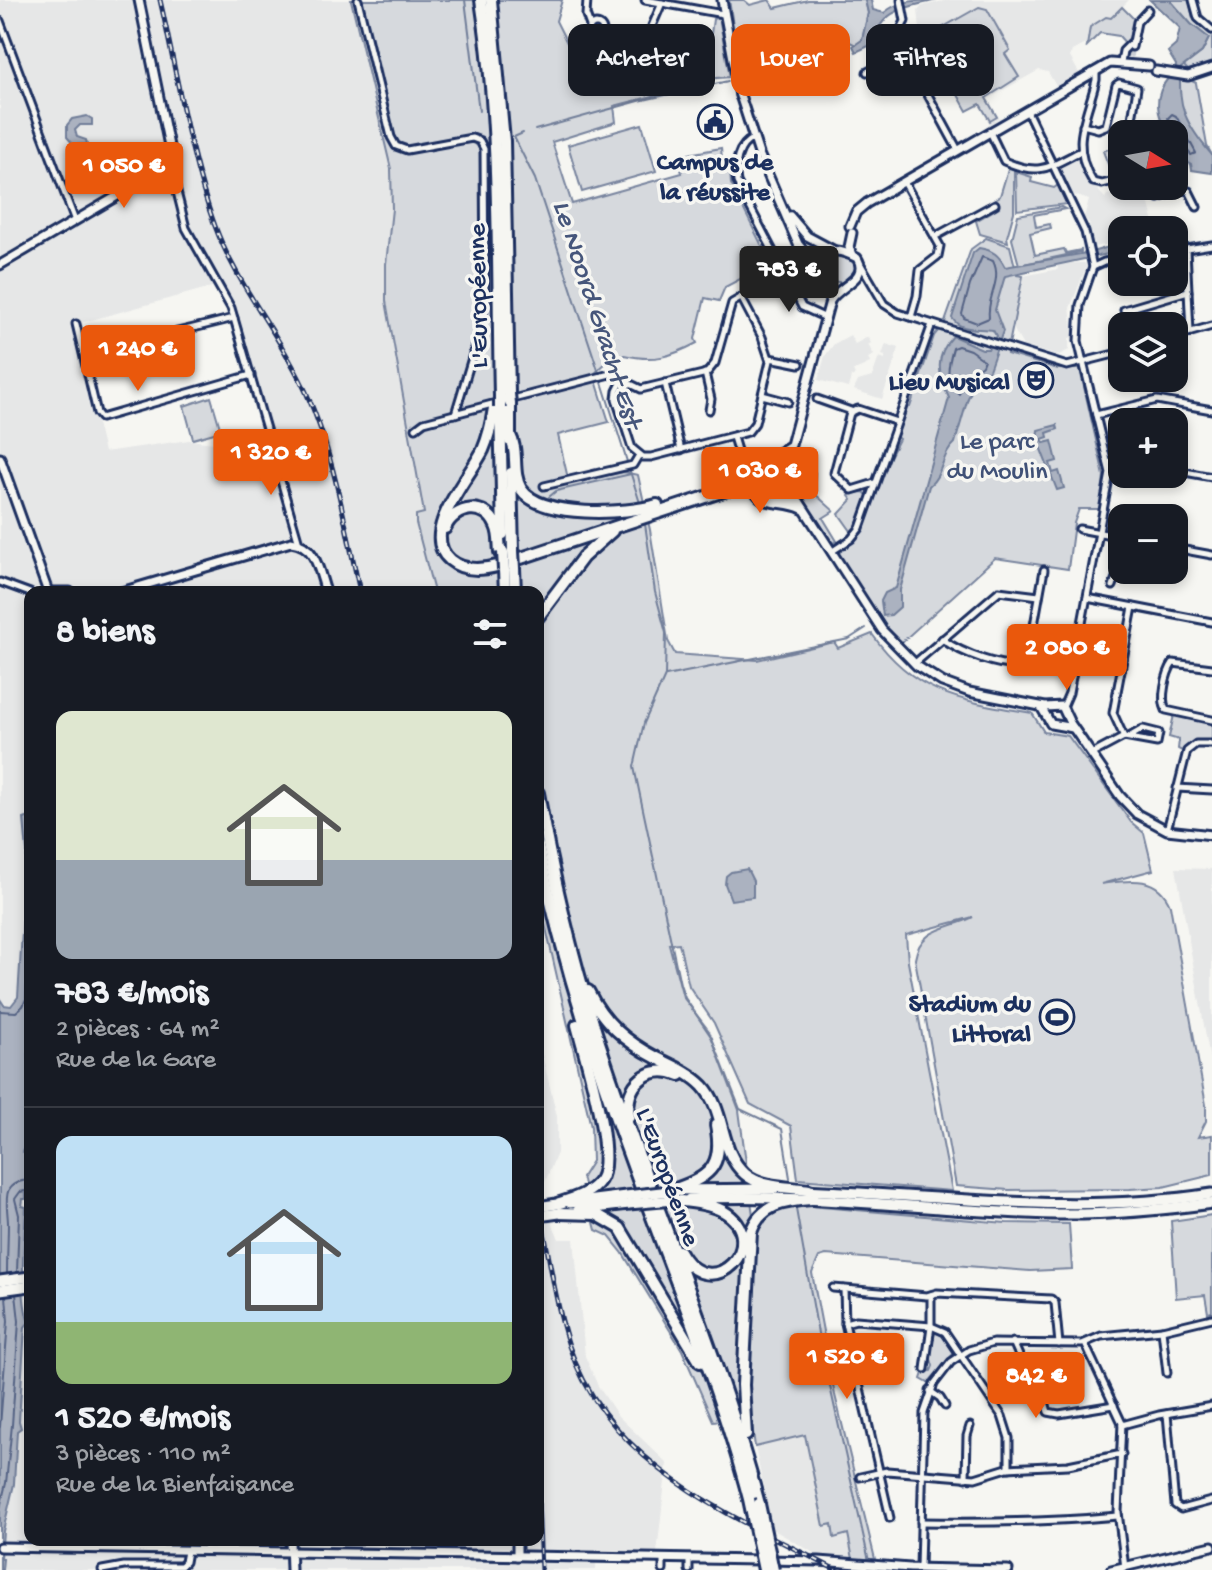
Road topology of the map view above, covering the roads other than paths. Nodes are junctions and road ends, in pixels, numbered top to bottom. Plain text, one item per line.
1 (139, 0) edge
2 (358, 0) edge
3 (481, 0) edge
4 (493, 0) edge
5 (587, 0) edge
6 (645, 0) edge
7 (722, 0) edge
8 (901, 0) edge
9 (1193, 0) edge
10 (662, 3) junction
11 (675, 3) edge
12 (1148, 10) dead end
13 (723, 14) junction
14 (0, 21) edge
15 (589, 24) edge
16 (653, 24) edge
17 (905, 24) edge
18 (1212, 30) edge
19 (504, 39) dead end
20 (1127, 61) junction
21 (1212, 68) edge
22 (1096, 71) junction
23 (927, 96) edge
24 (1027, 111) junction
25 (1132, 120) edge
26 (1083, 125) junction
27 (510, 127) dead end
28 (990, 132) junction
29 (753, 139) junction
30 (504, 147) junction
31 (958, 150) junction
32 (1081, 151) junction
33 (1053, 165) junction
34 (158, 172) junction
35 (904, 182) junction
36 (1108, 182) edge
37 (773, 188) junction
38 (1188, 191) edge
39 (995, 204) dead end
40 (1197, 207) dead end
41 (75, 221) junction
42 (851, 229) junction
43 (936, 236) junction
44 (1212, 245) edge
45 (1188, 249) edge
46 (836, 250) junction
47 (852, 255) junction
48 (860, 262) junction
49 (1108, 262) edge
50 (1092, 264) junction
51 (0, 265) edge
52 (784, 273) junction
53 (822, 275) junction
54 (856, 279) junction
55 (846, 285) junction
56 (873, 285) junction
57 (1188, 291) edge
58 (1171, 296) edge
59 (741, 297) junction
60 (830, 301) junction
61 (1124, 310) dead end
62 (911, 317) junction
63 (234, 318) junction
64 (826, 318) junction
65 (76, 324) dead end
66 (932, 324) junction
67 (1212, 326) edge
68 (1190, 332) joint
69 (84, 355) junction
70 (1108, 356) edge
71 (770, 358) junction
72 (1083, 363) junction
73 (800, 364) dead end
74 (705, 373) junction
75 (251, 375) junction
76 (623, 379) junction
77 (665, 383) junction
78 (762, 395) junction
79 (817, 399) dead end
80 (501, 401) junction
81 (788, 402) dead end
82 (709, 410) dead end
83 (1212, 410) edge
84 (851, 411) junction
85 (455, 414) junction
86 (1096, 415) junction
87 (897, 422) junction
88 (416, 428) dead end
89 (510, 435) junction
90 (733, 437) junction
91 (681, 450) junction
92 (639, 455) junction
93 (0, 458) edge
94 (1108, 463) edge
95 (742, 467) dead end
96 (1188, 473) edge
97 (1212, 477) edge
98 (756, 482) junction
99 (876, 483) junction
100 (732, 485) junction
101 (544, 486) dead end
102 (1108, 488) edge
103 (862, 489) junction
104 (872, 496) junction
105 (668, 502) junction
106 (638, 518) junction
107 (1079, 529) dead end
108 (1100, 533) junction
109 (1108, 534) edge
110 (299, 543) junction
111 (1188, 551) edge
112 (505, 552) junction
113 (831, 552) junction
114 (1212, 555) edge
115 (506, 569) junction
116 (1044, 570) dead end
117 (0, 582) edge
118 (45, 586) edge
119 (141, 586) edge
120 (324, 586) edge
121 (505, 586) edge
122 (513, 586) edge
123 (24, 591) edge
124 (1039, 596) junction
125 (1087, 598) junction
126 (1133, 607) junction
127 (544, 608) edge
128 (1212, 622) edge
129 (942, 639) junction
130 (914, 664) junction
131 (1027, 664) junction
132 (1212, 668) edge
133 (1072, 677) junction
134 (1049, 711) junction
135 (1065, 711) junction
136 (1212, 720) edge
137 (1062, 725) junction
138 (1075, 729) junction
139 (1127, 737) junction
140 (1212, 744) edge
141 (1092, 754) junction
142 (1177, 788) junction
143 (1212, 790) edge
144 (544, 828) edge
145 (1167, 830) junction
146 (1212, 835) edge
147 (544, 867) edge
148 (562, 931) junction
149 (633, 1141) junction
150 (810, 1194) junction
151 (1212, 1194) edge
152 (671, 1196) junction
153 (1212, 1203) edge
154 (544, 1208) edge
155 (558, 1209) junction
156 (659, 1210) junction
157 (544, 1214) edge
158 (24, 1278) edge
159 (0, 1281) edge
160 (24, 1287) edge
161 (833, 1288) dead end
162 (844, 1289) junction
163 (0, 1290) edge
164 (931, 1295) junction
165 (1212, 1318) edge
166 (845, 1323) junction
167 (931, 1326) junction
168 (1162, 1330) junction
169 (1013, 1342) junction
170 (1059, 1344) junction
171 (1085, 1344) junction
172 (961, 1354) junction
173 (925, 1369) dead end
174 (891, 1373) dead end
175 (1167, 1373) dead end
176 (857, 1377) junction
177 (930, 1391) junction
178 (1114, 1405) junction
179 (945, 1406) dead end
180 (1212, 1406) edge
181 (1167, 1414) junction
182 (1122, 1425) junction
183 (970, 1426) dead end
184 (731, 1438) junction
185 (1122, 1454) junction
186 (1009, 1468) junction
187 (878, 1473) junction
188 (921, 1474) junction
189 (860, 1477) dead end
190 (966, 1478) junction
191 (1211, 1501) edge
192 (754, 1502) junction
193 (1118, 1516) junction
194 (890, 1518) dead end
195 (921, 1522) junction
196 (290, 1546) edge
197 (517, 1546) edge
198 (1212, 1546) edge
199 (0, 1547) edge
200 (187, 1551) junction
201 (291, 1553) junction
202 (517, 1556) junction
203 (663, 1558) junction
204 (689, 1559) junction
205 (735, 1560) junction
206 (1125, 1568) junction
207 (923, 1569) edge
208 (102, 1570) edge
209 (291, 1570) edge
210 (663, 1570) edge
211 (689, 1570) edge
212 (737, 1570) edge
213 (764, 1570) edge
214 (773, 1570) edge
215 (1008, 1570) edge
216 (1111, 1570) edge

1 - 34 street
2 - 85 street
3 - 80 highway, L'Européenne
4 - 19 highway
4 - 30 highway, L'Européenne
5 - 15 street
6 - 10 street
7 - 13 street
8 - 17 street
9 - 18 street
10 - 11 street
10 - 16 street
11 - 13 street
12 - 20 street
13 - 29 street
14 - 41 street
20 - 21 street
20 - 22 street
22 - 24 street
22 - 26 street
23 - 31 street
24 - 28 street
24 - 33 street
25 - 26 street
26 - 32 street
27 - 30 highway
28 - 31 street
28 - 33 street
29 - 37 street
29 - 52 street
30 - 80 highway, L'Européenne
31 - 35 street
32 - 33 street
32 - 36 street
33 - 50 street
34 - 41 street
34 - 63 street
35 - 42 street
35 - 43 street
37 - 46 street
37 - 53 street
38 - 40 street
39 - 43 street
41 - 51 street
42 - 46 street
42 - 47 street
43 - 62 street
44 - 45 street
46 - 47 street
46 - 53 street
47 - 48 street
48 - 54 street
48 - 56 street
49 - 50 street
50 - 72 street
52 - 59 street
52 - 64 street
53 - 55 street
53 - 60 street
54 - 55 street
54 - 56 street
55 - 60 street
56 - 62 street
57 - 68 street
58 - 61 street
59 - 71 street
59 - 74 street
60 - 64 street
62 - 66 street
63 - 69 street
63 - 75 street
64 - 98 street
65 - 69 street
66 - 72 street
66 - 87 street
67 - 68 street
69 - 75 street
70 - 72 street
71 - 73 street
71 - 78 street
72 - 86 street
74 - 77 street
74 - 82 street
75 - 110 street
76 - 77 street
76 - 85 street
76 - 92 street
77 - 91 street
78 - 81 street
78 - 90 street
79 - 84 street
80 - 89 highway, L'Européenne
80 - 106 highway
80 - 112 highway, L'Européenne
83 - 86 street
84 - 87 street
84 - 103 street
85 - 88 street
86 - 94 street
87 - 99 street
89 - 105 highway
89 - 112 highway, L'Européenne
90 - 91 street
90 - 95 street
91 - 92 street
92 - 101 street
93 - 118 street
96 - 97 street
98 - 100 street
98 - 113 street
99 - 103 street
99 - 104 street
100 - 105 highway
100 - 106 highway
102 - 108 street
103 - 104 street
104 - 113 street
105 - 112 highway
106 - 127 highway
107 - 108 street
108 - 109 street
108 - 125 street
110 - 119 street
110 - 120 street
111 - 114 street
112 - 115 highway, L'Européenne, bridge
113 - 130 street
115 - 121 highway, L'Européenne
115 - 122 highway, L'Européenne
116 - 124 street
117 - 123 street
124 - 129 street
124 - 131 street
125 - 126 street
125 - 133 street
126 - 128 street
126 - 139 street
129 - 130 street
129 - 131 street
130 - 134 street
131 - 133 street
132 - 136 street
133 - 135 street
134 - 135 street
134 - 137 street
135 - 137 street
135 - 138 street
137 - 138 street
138 - 141 street
139 - 139 street
139 - 141 street
140 - 142 street
141 - 145 street
142 - 143 street
142 - 145 street
144 - 148 highway, L'Européenne
145 - 146 street
147 - 148 highway, L'Européenne
148 - 149 highway, L'Européenne
148 - 150 highway
148 - 155 highway
148 - 184 highway, L'Européenne
149 - 152 highway
149 - 156 highway, L'Européenne
150 - 151 highway
150 - 152 highway
150 - 152 highway
150 - 153 highway
150 - 192 highway
152 - 155 highway, bridge
152 - 156 highway
154 - 155 highway, bridge
155 - 157 highway, bridge
155 - 184 highway
156 - 192 highway, L'Européenne
158 - 159 highway
160 - 163 highway
161 - 162 street
162 - 164 street
162 - 166 street
164 - 167 street
164 - 170 street
165 - 168 street
166 - 167 street
166 - 176 street
167 - 172 street
167 - 173 street
168 - 171 street
168 - 175 street
169 - 170 street
169 - 172 street
169 - 178 street
170 - 171 street
171 - 178 street
172 - 177 street
172 - 186 street
174 - 176 street
176 - 187 street
177 - 179 street
177 - 188 street
178 - 182 street
180 - 181 street
181 - 182 street
181 - 191 street
182 - 185 street
183 - 190 street
184 - 192 highway, L'Européenne
185 - 186 street
185 - 193 street
186 - 190 street
187 - 188 street
187 - 189 street
187 - 194 street
188 - 190 street
188 - 195 street
192 - 213 highway, L'Européenne, bridge
192 - 214 highway, L'Européenne, bridge
193 - 195 street
193 - 206 street
195 - 207 street
196 - 201 street
197 - 202 street
198 - 206 street
199 - 200 street
200 - 201 street
200 - 208 street
201 - 202 street
201 - 209 street
202 - 203 street
203 - 204 street
203 - 210 street
204 - 205 street
204 - 211 street
205 - 207 street
205 - 212 street
206 - 216 street
207 - 215 street

